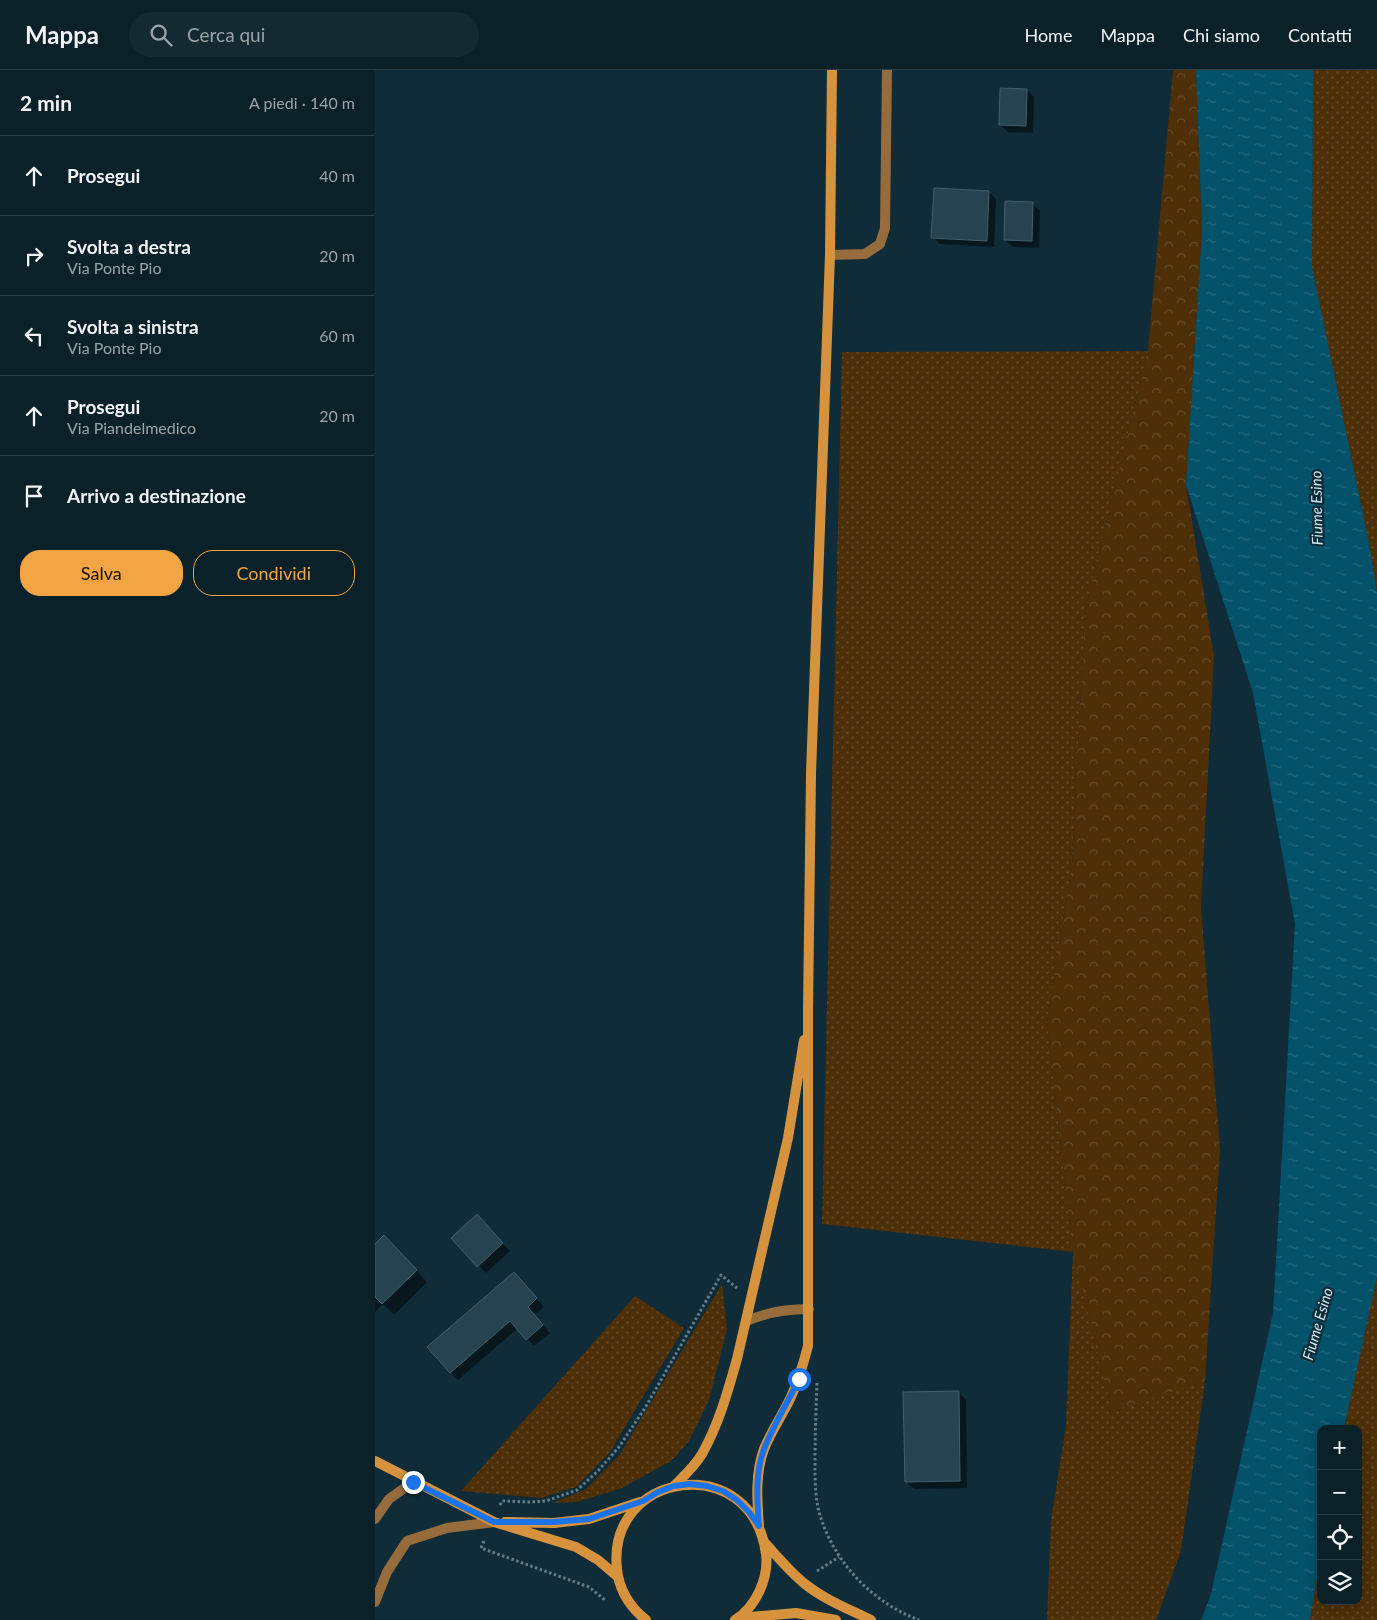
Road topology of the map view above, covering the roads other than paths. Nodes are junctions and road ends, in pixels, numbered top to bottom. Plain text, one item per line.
1 (832, 70) edge
2 (887, 70) edge
3 (830, 255) junction
4 (808, 1010) junction
5 (809, 1310) junction
6 (747, 1320) junction
7 (375, 1462) edge
8 (413, 1482) junction
9 (674, 1486) junction
10 (643, 1501) junction
11 (375, 1518) edge
12 (494, 1522) junction
13 (759, 1526) junction
14 (764, 1542) junction
15 (618, 1577) junction
16 (375, 1602) edge
17 (737, 1619) edge
18 (647, 1620) edge
19 (836, 1620) edge
20 (871, 1620) edge

1 - 3 main road
2 - 3 street
3 - 4 main road
4 - 5 main road
4 - 6 main road
5 - 6 street
5 - 13 main road
6 - 9 main road
7 - 8 main road
8 - 11 street
8 - 12 main road
9 - 10 main road
9 - 13 main road
10 - 12 main road
10 - 15 main road
12 - 15 main road
12 - 16 street
13 - 14 main road
14 - 17 main road
14 - 20 main road
15 - 18 main road
17 - 19 main road

